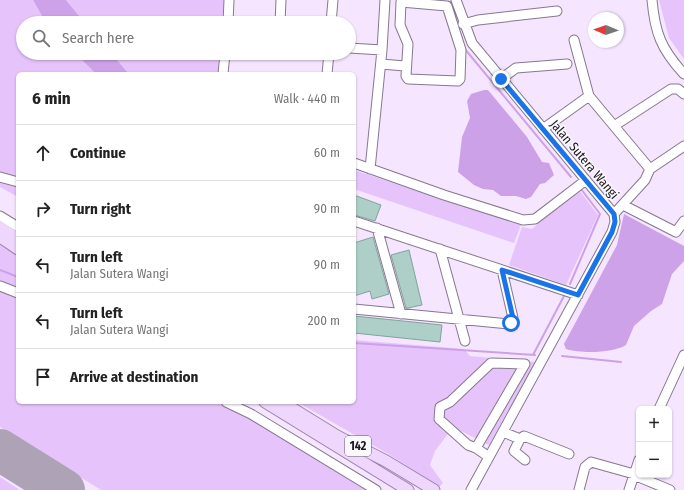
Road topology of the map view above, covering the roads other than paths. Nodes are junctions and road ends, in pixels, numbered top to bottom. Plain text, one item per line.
1 (229, 0) edge
2 (281, 0) edge
3 (333, 0) edge
4 (385, 0) edge
5 (456, 0) edge
6 (652, 0) edge
7 (557, 11) dead end
8 (228, 16) edge
9 (280, 16) edge
10 (332, 16) edge
11 (463, 24) junction
12 (574, 40) dead end
13 (356, 48) edge
14 (382, 50) junction
15 (224, 60) edge
16 (328, 60) edge
17 (381, 64) junction
18 (567, 64) dead end
19 (405, 66) junction
20 (223, 72) edge
21 (327, 72) edge
22 (684, 74) edge
23 (501, 79) junction
24 (684, 94) edge
25 (589, 96) junction
26 (614, 126) junction
27 (543, 129) junction
28 (684, 146) edge
29 (356, 164) edge
30 (370, 169) junction
31 (650, 169) junction
32 (0, 177) edge
33 (586, 180) junction
34 (16, 181) edge
35 (623, 205) junction
36 (614, 214) junction
37 (0, 216) edge
38 (684, 221) edge
39 (356, 222) edge
40 (16, 226) edge
41 (0, 227) edge
42 (377, 228) junction
43 (680, 234) edge
44 (0, 237) edge
45 (16, 237) edge
46 (16, 248) edge
47 (440, 250) junction
48 (502, 270) junction
49 (0, 286) edge
50 (16, 292) edge
51 (578, 295) junction
52 (356, 308) edge
53 (401, 314) junction
54 (459, 319) junction
55 (465, 341) dead end
56 (684, 355) edge
57 (230, 404) edge
58 (268, 404) edge
59 (285, 404) edge
60 (660, 406) edge
61 (502, 432) junction
62 (520, 439) junction
63 (476, 448) junction
64 (569, 454) dead end
65 (489, 457) junction
66 (525, 460) dead end
67 (636, 469) edge
68 (634, 475) junction
69 (376, 490) edge
70 (408, 490) edge
71 (434, 490) edge
72 (471, 490) edge
73 (579, 490) edge
74 (629, 490) edge
75 (670, 490) edge

1 - 8 street
2 - 9 street
3 - 10 street
4 - 14 street
5 - 11 street, Jalan Sutera Wangi
6 - 22 street
7 - 11 street
11 - 23 street, Jalan Sutera Wangi
12 - 25 street
13 - 14 street
14 - 17 street
15 - 20 street
16 - 21 street
17 - 19 street
17 - 30 street
18 - 23 street
19 - 19 street
23 - 27 street, Jalan Sutera Wangi
24 - 26 street
25 - 26 street
25 - 27 street
26 - 31 street
27 - 33 street, Jalan Sutera Wangi
28 - 31 street
29 - 30 street
30 - 33 street
31 - 35 street
32 - 34 street
33 - 36 street, Jalan Sutera Wangi
35 - 36 street
35 - 43 street
36 - 51 street, Jalan Sutera Wangi
37 - 40 street
38 - 43 street
39 - 42 street
41 - 45 main road
42 - 47 street
42 - 53 street
44 - 46 main road
47 - 48 street
47 - 54 street
48 - 51 street
48 - 54 street
49 - 50 street
51 - 61 street, Jalan Sutera Wangi
52 - 53 street
53 - 54 street
54 - 55 street
56 - 60 street
57 - 69 street
58 - 70 main road, 142
59 - 71 main road, 142
61 - 62 street
61 - 65 street, Jalan Sutera Wangi
62 - 64 street
62 - 66 street
63 - 63 street
63 - 65 street
65 - 72 street, Jalan Sutera Wangi
67 - 68 street
68 - 73 street
68 - 74 street
68 - 75 street

